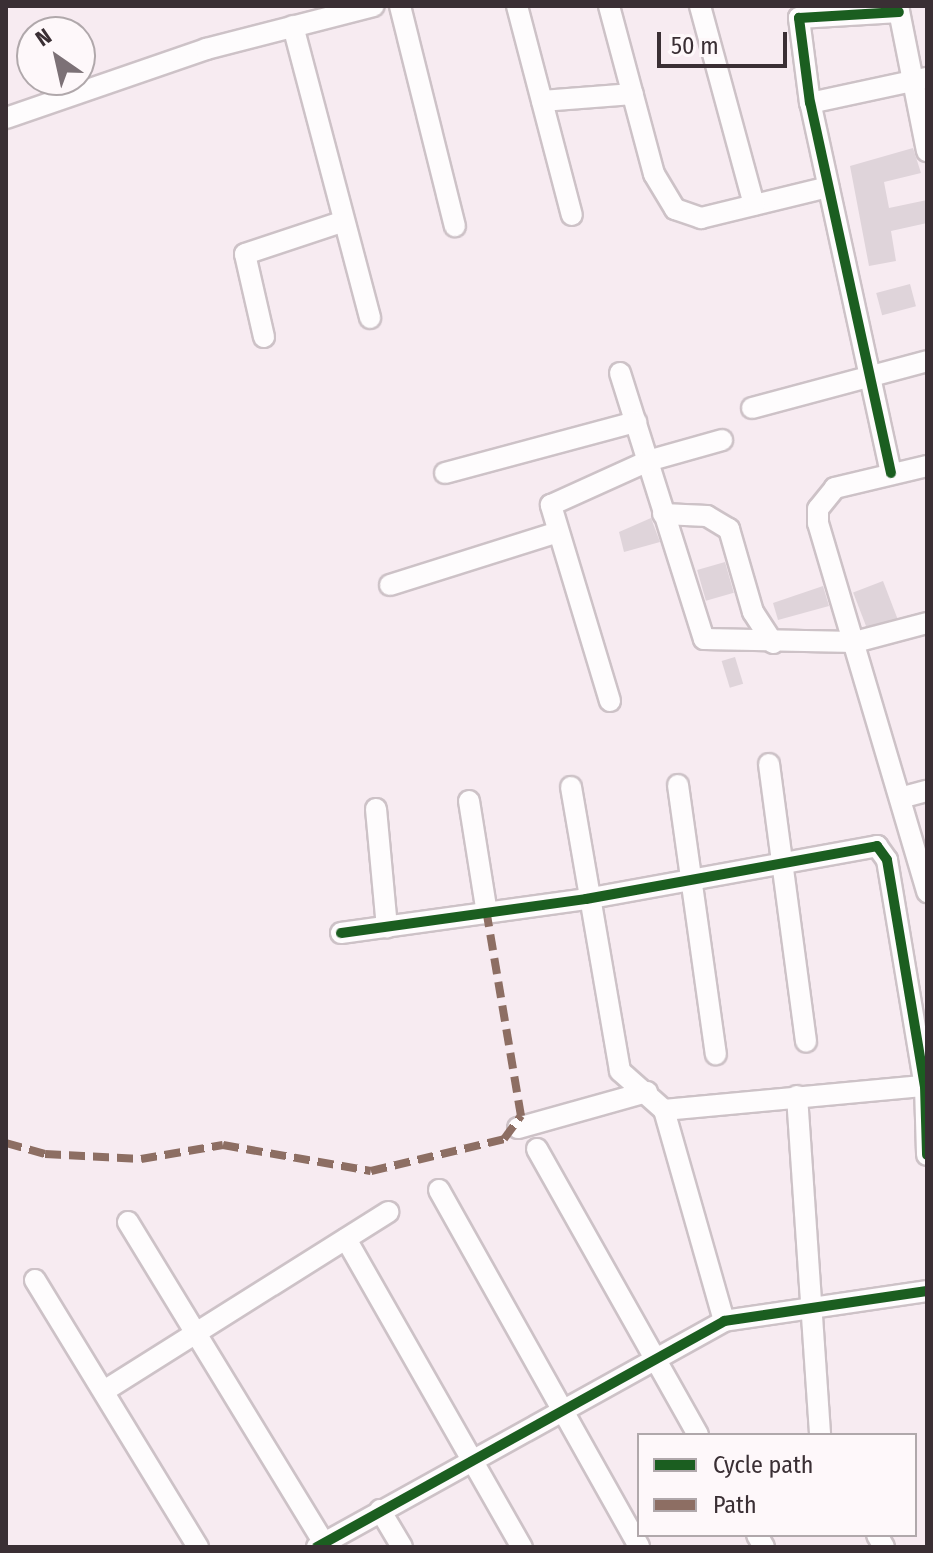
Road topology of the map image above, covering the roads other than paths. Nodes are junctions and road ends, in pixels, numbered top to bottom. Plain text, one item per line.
1 (374, 6) edge
2 (400, 6) edge
3 (517, 6) edge
4 (609, 6) edge
5 (700, 6) edge
6 (899, 9) edge
7 (293, 26) junction
8 (920, 80) edge
9 (633, 94) junction
10 (542, 101) junction
11 (810, 103) junction
12 (6, 118) edge
13 (927, 151) edge
14 (828, 187) junction
15 (754, 205) junction
16 (572, 215) dead end
17 (344, 221) junction
18 (455, 226) dead end
19 (370, 318) dead end
20 (264, 337) dead end
21 (927, 361) edge
22 (869, 372) junction
23 (620, 373) dead end
24 (752, 408) dead end
25 (636, 422) junction
26 (722, 440) dead end
27 (648, 461) junction
28 (927, 466) edge
29 (445, 473) dead end
30 (891, 473) junction
31 (663, 514) junction
32 (555, 533) junction
33 (390, 585) dead end
34 (927, 623) edge
35 (855, 642) junction
36 (773, 643) junction
37 (610, 701) dead end
38 (769, 764) dead end
39 (678, 785) dead end
40 (571, 787) dead end
41 (927, 791) edge
42 (900, 798) junction
43 (469, 801) dead end
44 (376, 809) dead end
45 (912, 840) junction
46 (884, 850) junction
47 (782, 863) junction
48 (688, 881) junction
49 (927, 892) edge
50 (586, 899) junction
51 (487, 914) junction
52 (387, 927) junction
53 (341, 933) dead end
54 (806, 1042) dead end
55 (716, 1054) dead end
56 (647, 1092) junction
57 (797, 1096) junction
58 (926, 1097) edge
59 (664, 1110) junction
60 (518, 1128) dead end
61 (537, 1149) dead end
62 (927, 1155) edge
63 (439, 1190) dead end
64 (388, 1212) dead end
65 (128, 1222) dead end
66 (346, 1239) junction
67 (35, 1280) dead end
68 (927, 1291) edge
69 (811, 1308) junction
70 (724, 1321) junction
71 (197, 1332) junction
72 (652, 1358) junction
73 (104, 1391) junction
74 (562, 1409) junction
75 (697, 1433) edge
76 (820, 1433) edge
77 (475, 1462) junction
78 (380, 1510) junction
79 (320, 1545) edge
80 (198, 1547) edge
81 (402, 1547) edge
82 (522, 1547) edge
83 (639, 1547) edge

1 - 7 street
2 - 18 street
3 - 10 street
4 - 9 street
5 - 15 street
6 - 8 street
6 - 11 street
7 - 12 street
7 - 17 street
8 - 11 street
8 - 13 street
9 - 10 street
9 - 15 street
10 - 16 street
11 - 14 street
14 - 15 street
14 - 22 street
17 - 19 street
17 - 20 street
21 - 22 street
22 - 24 street
22 - 30 street
23 - 25 street
25 - 27 street
25 - 29 street
26 - 27 street
27 - 31 street
27 - 32 street
28 - 30 street
30 - 35 street
31 - 36 street
31 - 36 street
32 - 33 street
32 - 37 street
34 - 35 street
35 - 36 street
35 - 42 street
38 - 47 street
39 - 48 street
40 - 50 street
41 - 42 street
42 - 45 street
43 - 51 street
44 - 52 street
45 - 46 street
45 - 49 street
46 - 47 street
46 - 58 street
47 - 48 street
47 - 54 street
48 - 50 street
48 - 55 street
50 - 51 street
50 - 56 street
51 - 52 street
52 - 53 street
56 - 59 street
56 - 60 street
57 - 58 street
57 - 59 street
57 - 69 street
58 - 62 street
59 - 70 street
61 - 72 street
63 - 74 street
64 - 66 street
65 - 71 street
66 - 71 street
66 - 77 street
67 - 73 street
68 - 69 street
69 - 70 street
69 - 76 street
70 - 72 street
71 - 73 street
71 - 79 street
72 - 74 street
72 - 75 street
73 - 80 street
74 - 77 street
74 - 83 street
77 - 78 street
77 - 82 street
78 - 79 street
78 - 81 street

